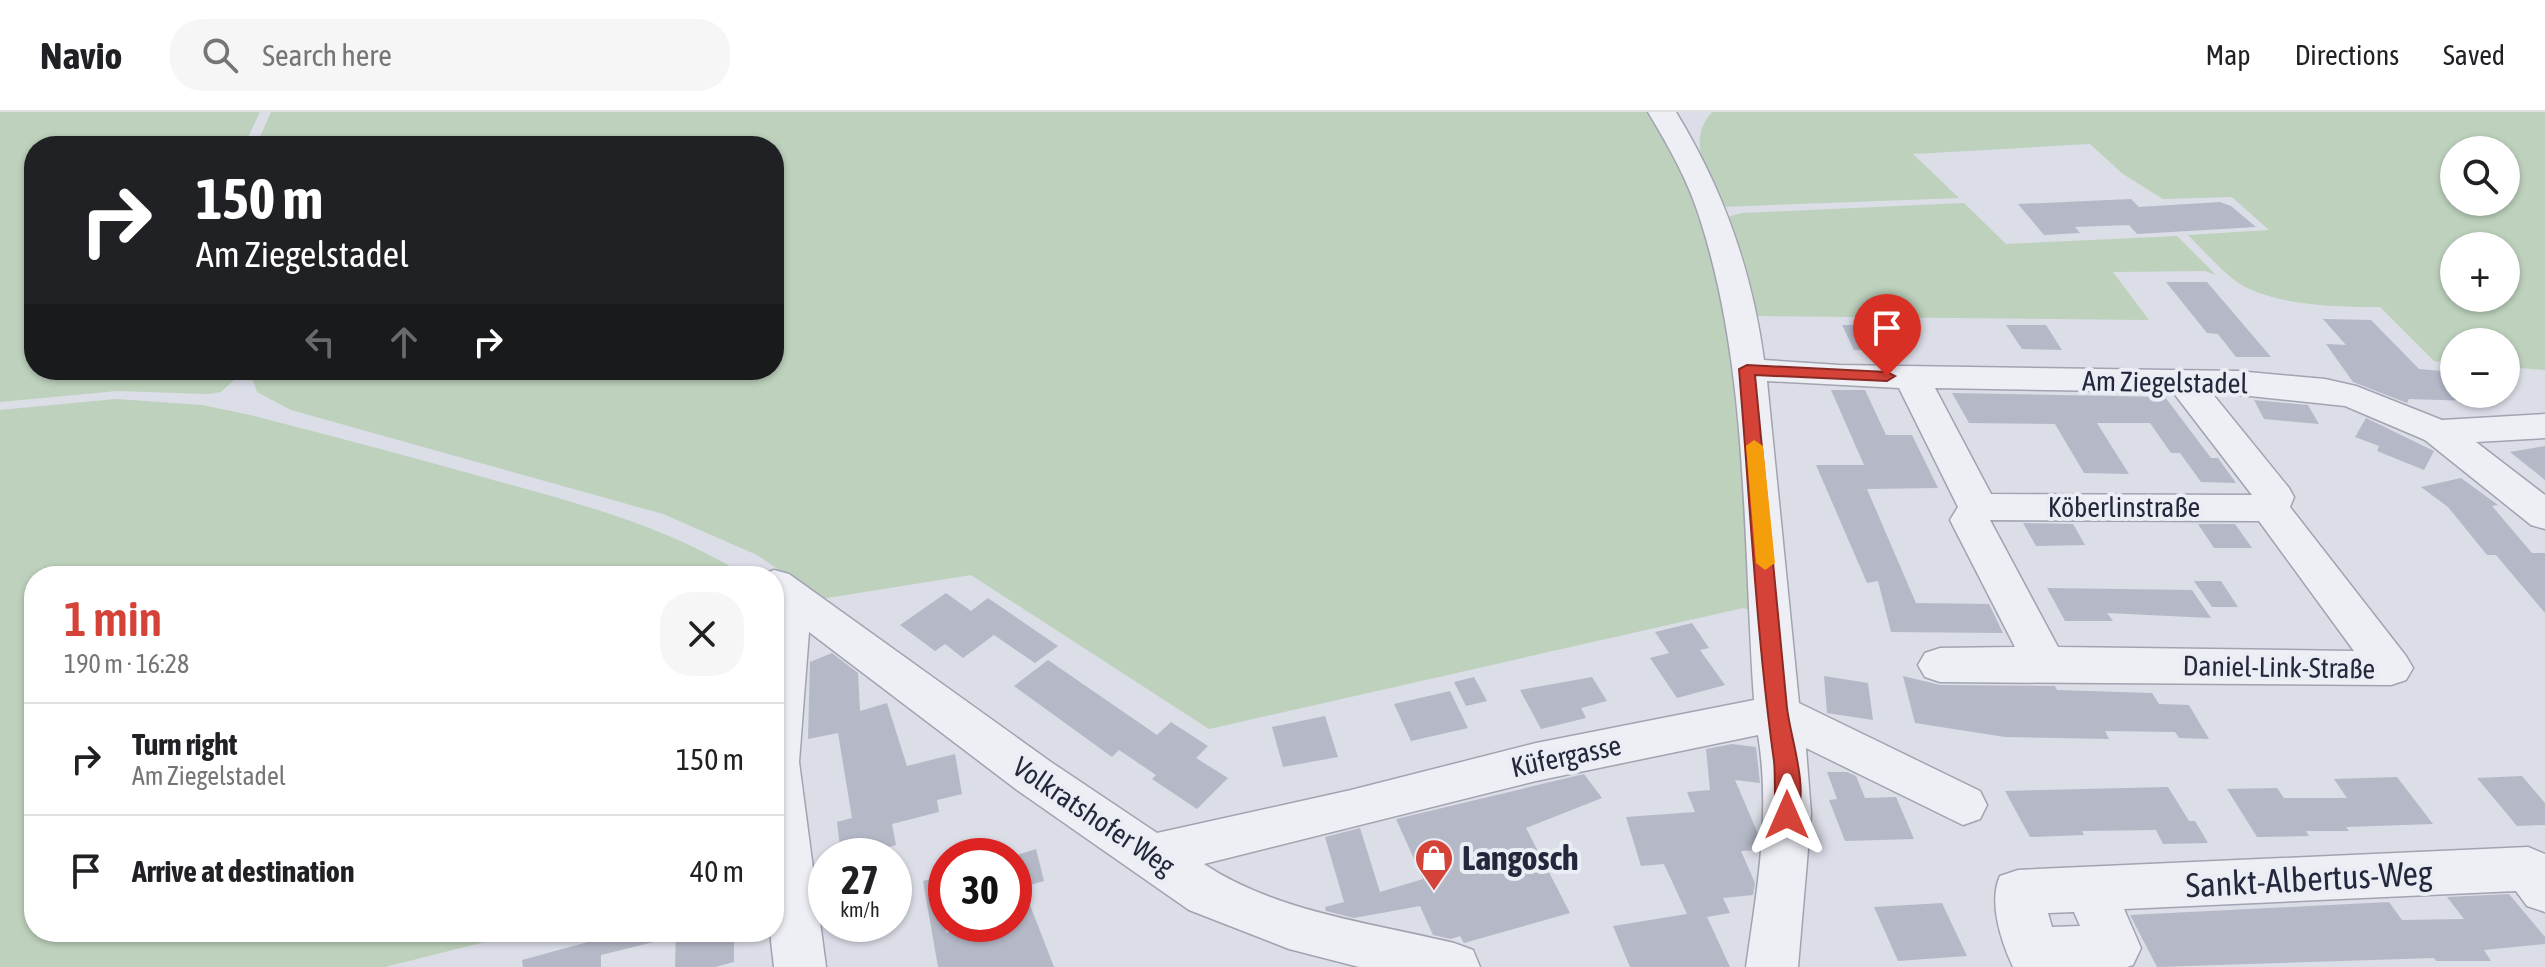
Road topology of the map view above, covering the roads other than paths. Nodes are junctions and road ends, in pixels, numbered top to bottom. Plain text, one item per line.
1 (1662, 112) edge
2 (1747, 369) junction
3 (1911, 376) junction
4 (2183, 381) junction
5 (2545, 426) edge
6 (2438, 432) junction
7 (1978, 507) junction
8 (2270, 508) junction
9 (2545, 516) edge
10 (784, 592) edge
11 (2045, 663) junction
12 (1940, 665) dead end
13 (1778, 713) junction
14 (1963, 805) dead end
15 (784, 830) edge
16 (1154, 855) junction
17 (2539, 876) edge
18 (2090, 889) dead end
19 (800, 967) edge
20 (1454, 967) edge
21 (1772, 967) edge

1 - 2 street
2 - 3 street, Am Ziegelstadel
2 - 13 street
3 - 4 street, Am Ziegelstadel
3 - 7 street
4 - 6 street, Am Ziegelstadel
4 - 8 street, Daniel-Link-Straße
5 - 6 street
6 - 9 street, Am Ziegelstadel
7 - 8 street, Köberlinstraße
7 - 11 street
8 - 11 street, Daniel-Link-Straße
10 - 16 street, Volkratshofer Weg
11 - 12 street, Daniel-Link-Straße
13 - 14 street
13 - 16 street, Küfergasse
13 - 21 street
15 - 19 street
16 - 20 street, Volkratshofer Weg
17 - 18 street, Sankt-Albertus-Weg

